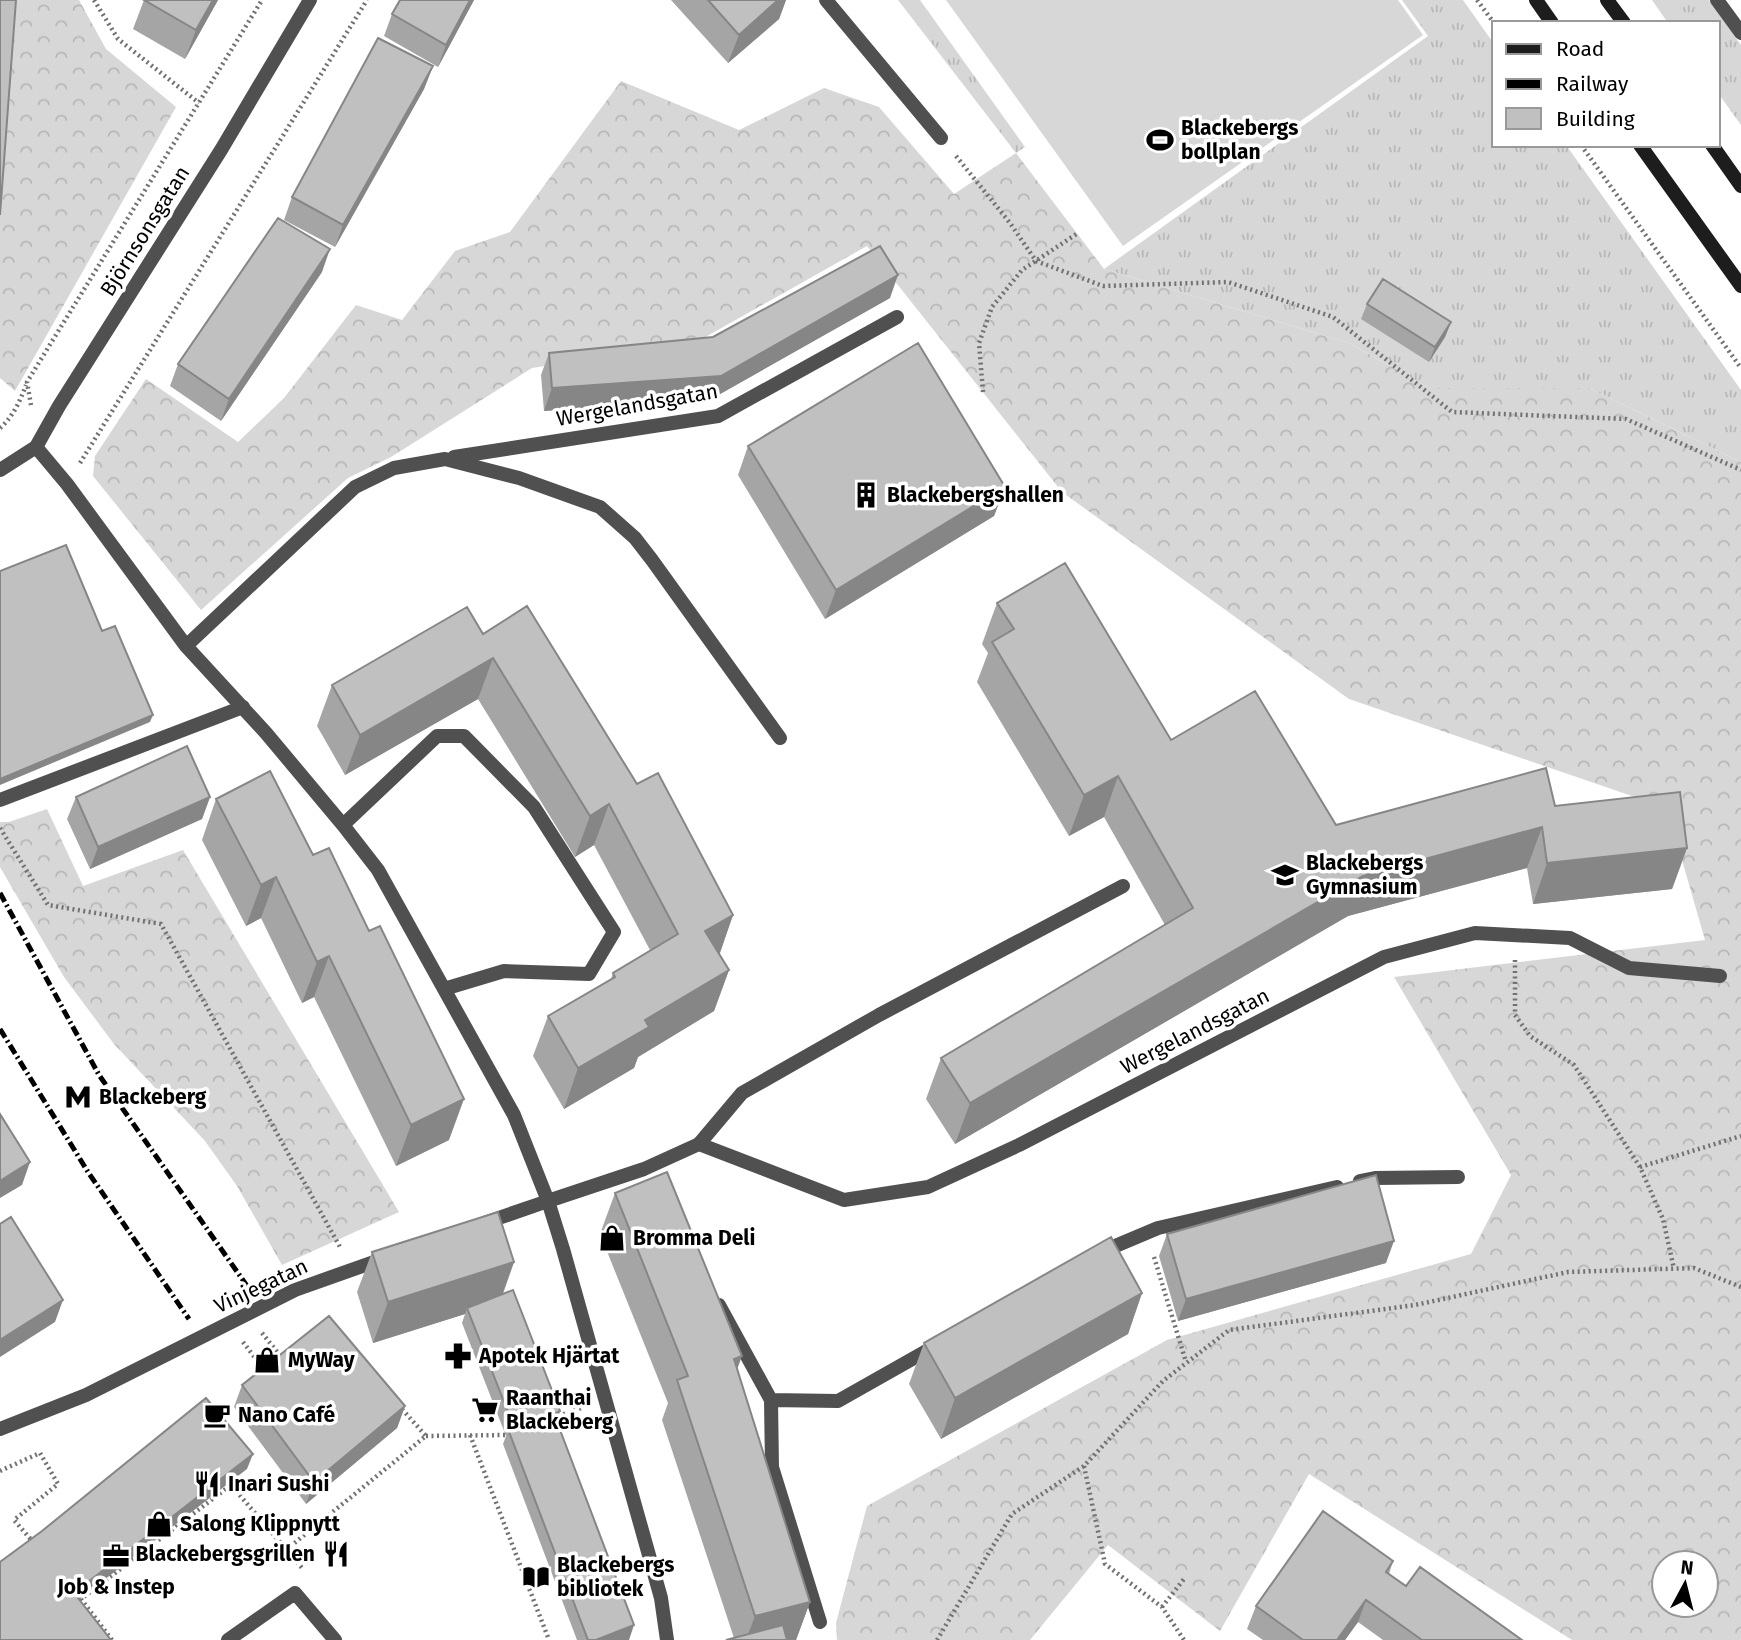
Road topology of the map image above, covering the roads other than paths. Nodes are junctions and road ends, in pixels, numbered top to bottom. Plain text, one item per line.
1 (310, 0) edge
2 (826, 0) edge
3 (1536, 0) edge
4 (1607, 0) edge
5 (1717, 0) edge
6 (1551, 21) edge
7 (1623, 21) edge
8 (1741, 33) edge
9 (941, 138) road end
10 (1641, 147) edge
11 (1713, 147) edge
12 (1741, 186) edge
13 (1741, 286) edge
14 (897, 317) dead end
15 (36, 447) junction
16 (445, 458) junction
17 (0, 470) edge
18 (186, 646) junction
19 (243, 707) junction
20 (780, 738) dead end
21 (0, 800) edge
22 (343, 825) junction
23 (1123, 886) dead end
24 (1720, 976) dead end
25 (444, 989) junction
26 (699, 1144) junction
27 (1458, 1177) dead end
28 (548, 1201) junction
29 (469, 1228) edge
30 (404, 1251) edge
31 (1089, 1257) edge
32 (711, 1290) edge
33 (946, 1340) edge
34 (771, 1400) junction
35 (0, 1429) edge
36 (820, 1622) dead end
37 (229, 1640) edge
38 (335, 1640) edge
39 (667, 1640) edge

1 - 15 street, Björnsonsgatan
2 - 9 street
3 - 6 main road
4 - 7 main road
5 - 8 street
10 - 13 main road
11 - 12 main road
14 - 16 street, Wergelandsgatan
15 - 17 street, Björnsonsgatan
15 - 18 street
16 - 18 street, Wergelandsgatan
16 - 20 street, Wergelandsgatan
18 - 19 street
19 - 21 street
19 - 22 street
22 - 25 street
22 - 25 street
23 - 26 street
24 - 26 street, Wergelandsgatan
25 - 28 street
26 - 28 street
27 - 31 street
28 - 29 street
28 - 39 street
30 - 35 street, Vinjegatan
32 - 34 street
33 - 34 street
34 - 36 street
37 - 38 street

